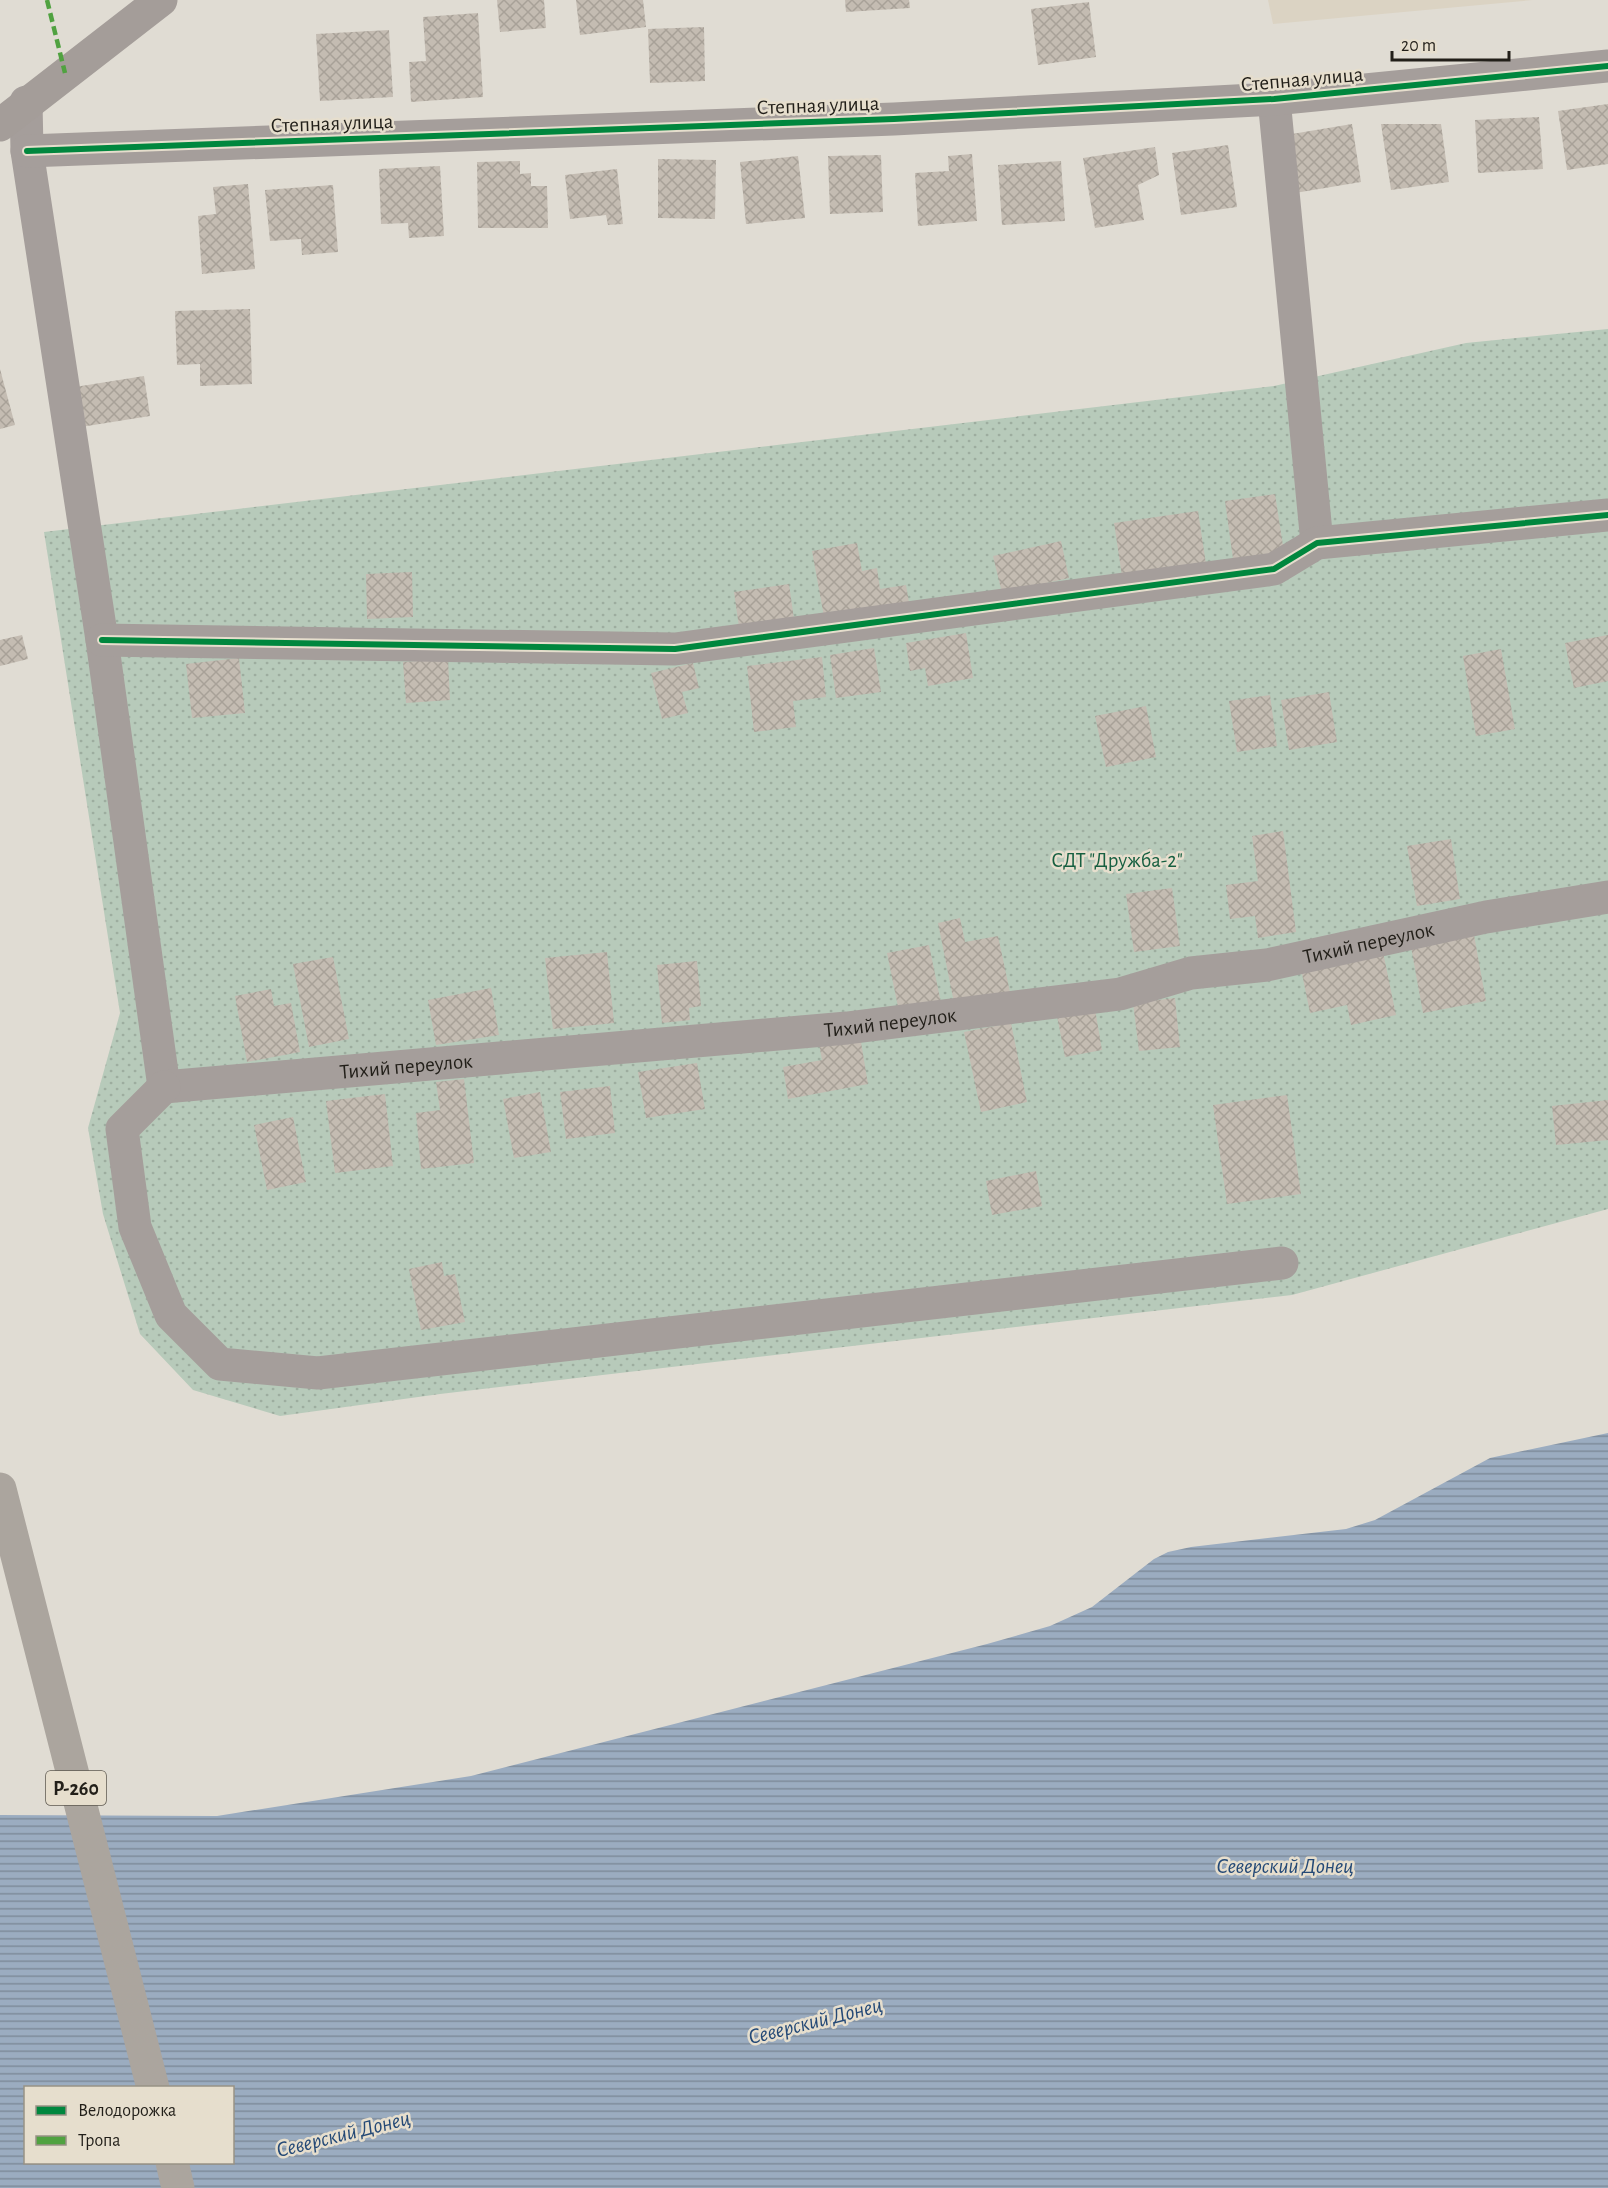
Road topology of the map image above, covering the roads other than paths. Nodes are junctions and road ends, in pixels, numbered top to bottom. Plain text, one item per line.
1 (160, 0) edge
2 (1608, 66) edge
3 (1274, 99) junction
4 (26, 102) junction
5 (0, 125) edge
6 (27, 151) junction
7 (1608, 515) edge
8 (1317, 543) junction
9 (102, 640) junction
10 (1608, 897) edge
11 (164, 1087) junction
12 (1282, 1263) dead end
13 (0, 1489) edge
14 (152, 2086) edge
15 (172, 2164) edge
16 (178, 2188) edge

1 - 4 street
2 - 3 street, Степная улица
3 - 6 street, Степная улица
3 - 8 street
4 - 5 street
4 - 6 street
6 - 9 street
7 - 8 street
8 - 9 street
9 - 11 street
10 - 11 street, Тихий переулок
11 - 12 street
13 - 14 highway, Р-260
15 - 16 highway

